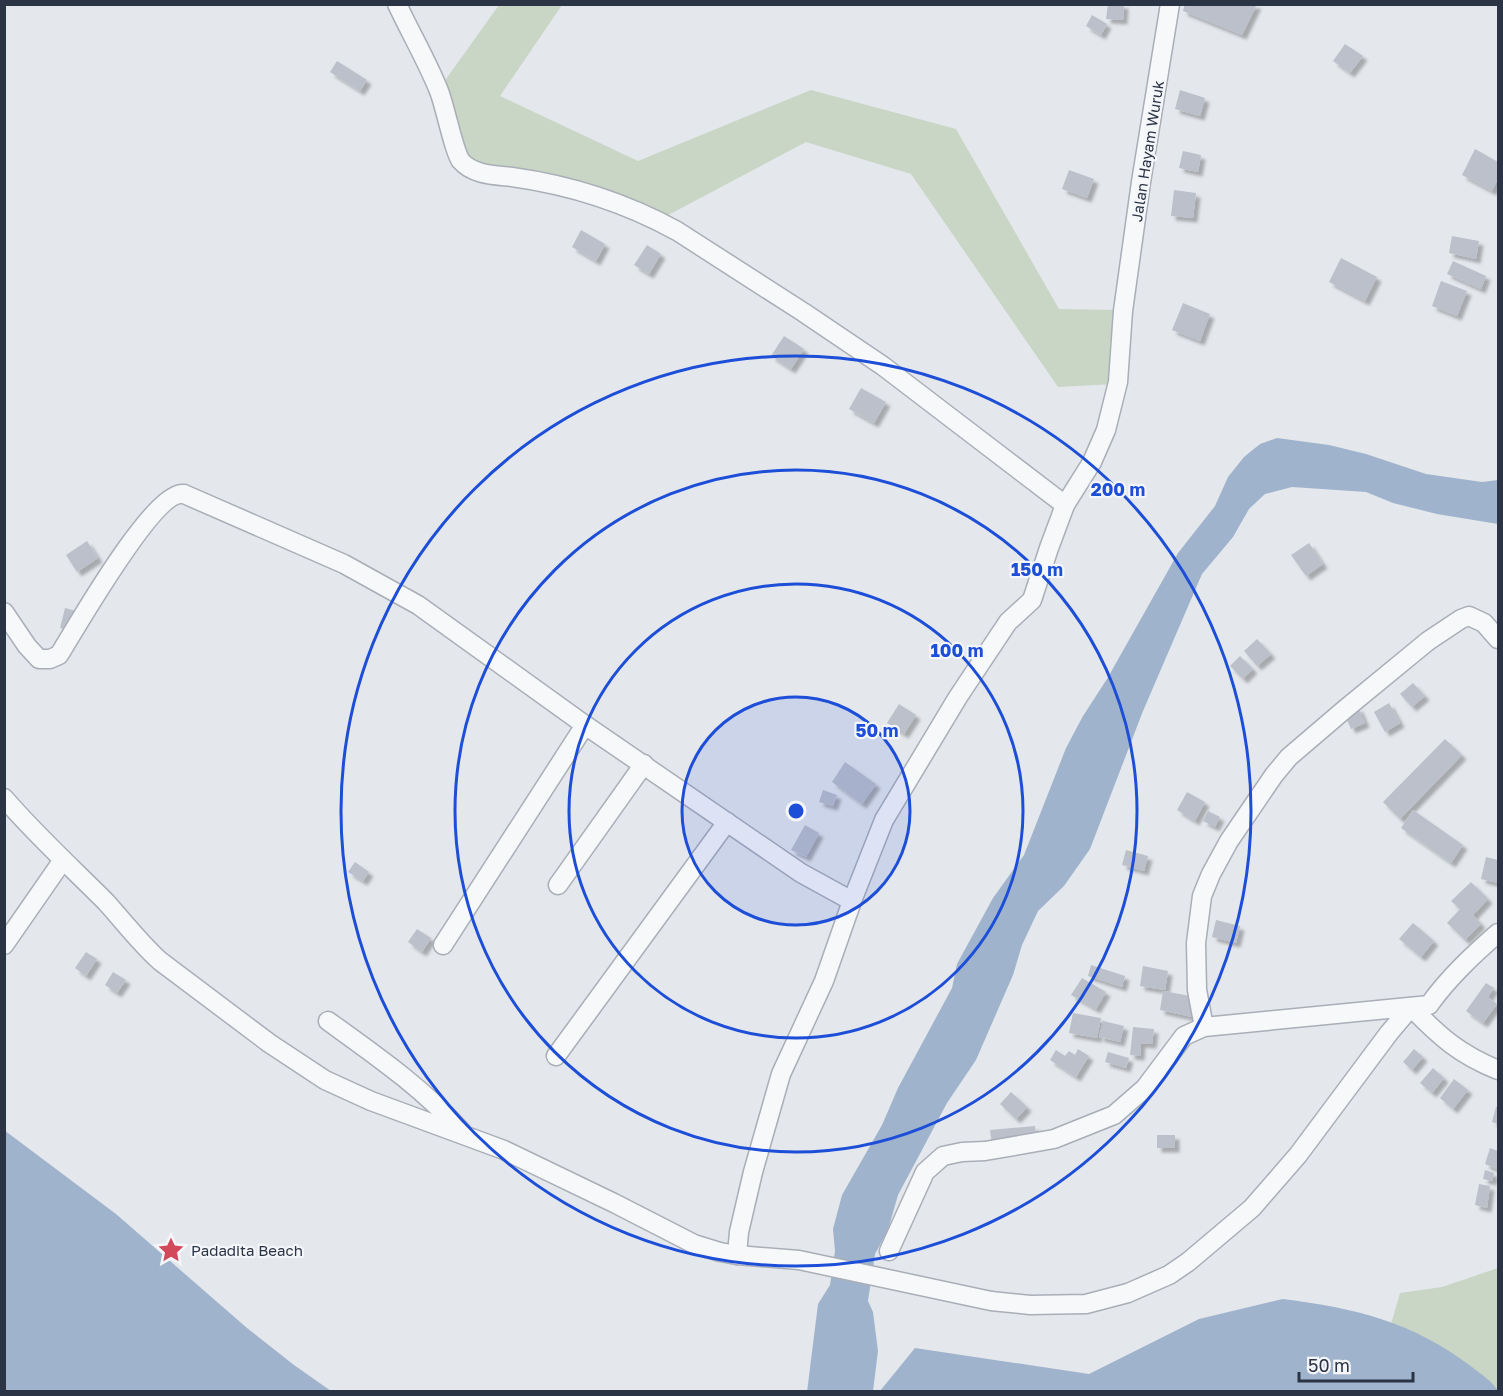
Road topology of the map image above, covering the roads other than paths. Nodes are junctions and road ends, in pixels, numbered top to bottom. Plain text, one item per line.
1 (397, 4) edge
2 (1170, 4) edge
3 (1065, 506) junction
4 (4, 612) edge
5 (1498, 639) edge
6 (585, 725) junction
7 (644, 764) junction
8 (4, 798) edge
9 (727, 822) junction
10 (63, 860) junction
11 (558, 885) dead end
12 (852, 901) junction
13 (1498, 933) edge
14 (4, 945) edge
15 (443, 945) dead end
16 (1411, 1007) junction
17 (328, 1021) dead end
18 (1204, 1027) junction
19 (556, 1056) dead end
20 (1498, 1070) edge
21 (465, 1136) junction
22 (889, 1251) dead end
23 (737, 1255) junction

1 - 3 street
2 - 3 street, Jalan Hayam Wuruk
3 - 12 street, Jalan Hayam Wuruk
4 - 6 street
5 - 18 street
6 - 7 street
6 - 15 street
7 - 9 street
7 - 11 street
8 - 10 street
9 - 12 street
9 - 19 street
10 - 14 street
10 - 21 street
12 - 23 street, Jalan Hayam Wuruk
13 - 16 street
16 - 18 street
16 - 20 street
16 - 23 street
17 - 21 street
18 - 22 street
21 - 23 street

